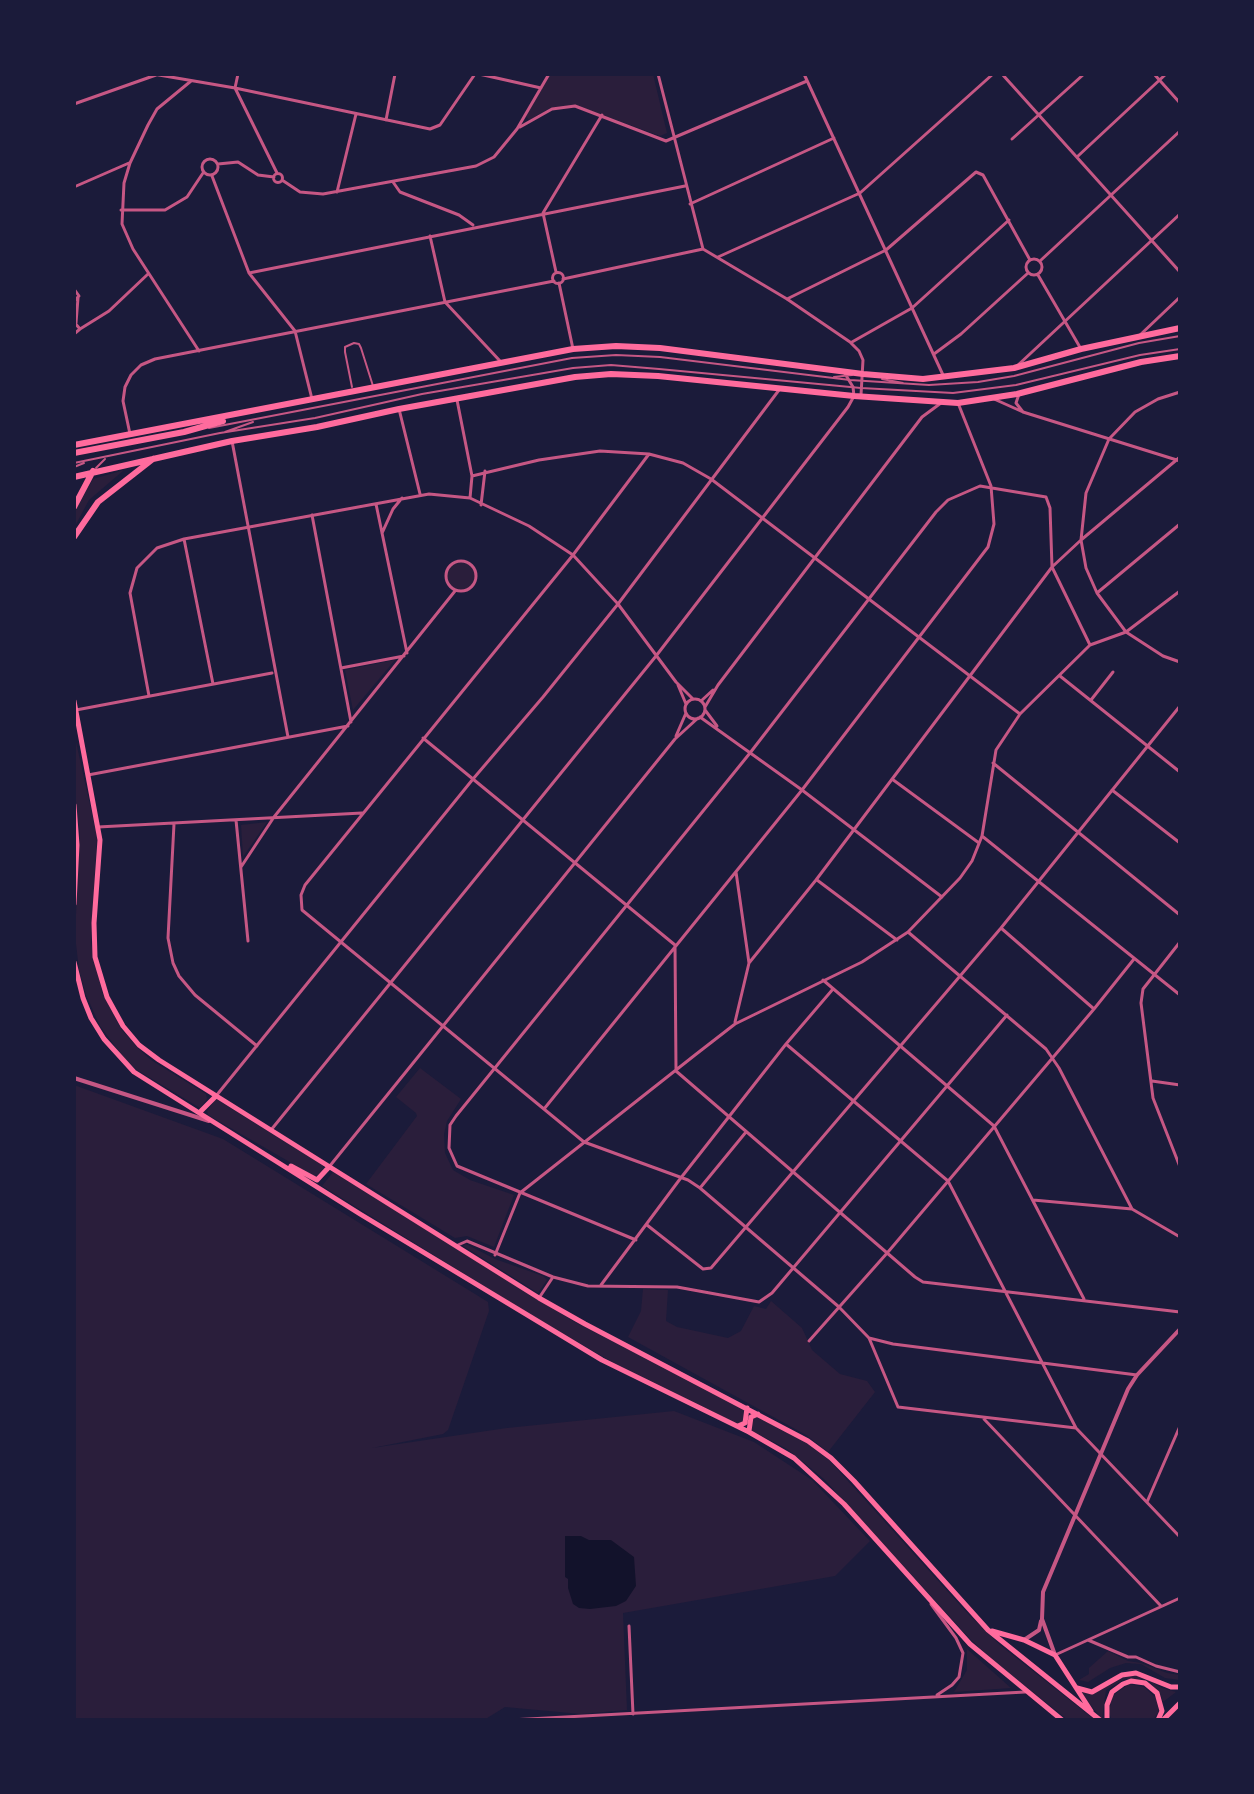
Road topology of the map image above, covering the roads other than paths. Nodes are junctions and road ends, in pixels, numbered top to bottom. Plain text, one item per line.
1 (155, 74) edge
2 (238, 74) edge
3 (395, 74) edge
4 (477, 74) edge
5 (549, 74) edge
6 (658, 74) edge
7 (804, 74) edge
8 (993, 74) edge
9 (1002, 74) edge
10 (1084, 74) edge
11 (1154, 74) edge
12 (1166, 74) edge
13 (1159, 80) junction
14 (191, 81) junction
15 (807, 81) junction
16 (235, 88) junction
17 (541, 88) junction
18 (1180, 103) edge
19 (74, 104) edge
20 (356, 114) junction
21 (1040, 114) junction
22 (602, 115) junction
23 (386, 120) junction
24 (517, 129) junction
25 (1180, 131) edge
26 (834, 138) junction
27 (673, 139) junction
28 (1012, 139) dead end
29 (1077, 156) junction
30 (130, 163) junction
31 (218, 164) junction
32 (203, 173) junction
33 (276, 175) junction
34 (212, 176) junction
35 (393, 182) junction
36 (685, 186) junction
37 (74, 187) edge
38 (337, 192) junction
39 (860, 193) junction
40 (1111, 194) junction
41 (690, 204) junction
42 (121, 210) junction
43 (543, 213) junction
44 (1180, 214) edge
45 (1009, 220) junction
46 (474, 226) junction
47 (430, 236) junction
48 (1152, 240) junction
49 (703, 249) junction
50 (886, 250) junction
51 (718, 257) junction
52 (1030, 260) junction
53 (1040, 261) junction
54 (556, 272) junction
55 (1180, 272) edge
56 (249, 273) junction
57 (1028, 273) junction
58 (74, 274) edge
59 (148, 274) junction
60 (1038, 275) junction
61 (563, 277) junction
62 (553, 279) junction
63 (559, 283) junction
64 (74, 288) edge
65 (1180, 297) edge
66 (787, 299) junction
67 (76, 300) edge
68 (445, 302) junction
69 (912, 308) junction
70 (1064, 320) junction
71 (75, 322) edge
72 (1180, 328) edge
73 (80, 329) junction
74 (295, 331) junction
75 (74, 334) edge
76 (1180, 336) edge
77 (1138, 337) junction
78 (850, 342) junction
79 (573, 349) junction
80 (1081, 349) junction
81 (1180, 349) edge
82 (199, 351) junction
83 (933, 354) junction
84 (1180, 356) edge
85 (500, 361) junction
86 (1014, 368) junction
87 (847, 376) junction
88 (862, 378) junction
89 (944, 378) junction
90 (912, 386) junction
91 (352, 387) dead end
92 (373, 387) junction
93 (853, 387) junction
94 (767, 388) junction
95 (861, 388) junction
96 (779, 390) junction
97 (1180, 392) edge
98 (1019, 394) junction
99 (857, 397) junction
100 (312, 399) junction
101 (457, 399) junction
102 (993, 399) junction
103 (772, 400) junction
104 (941, 403) junction
105 (958, 403) junction
106 (921, 406) junction
107 (399, 409) junction
108 (257, 410) junction
109 (1023, 412) junction
110 (922, 417) junction
111 (258, 420) junction
112 (184, 432) junction
113 (220, 433) junction
114 (130, 434) junction
115 (1109, 439) junction
116 (232, 441) junction
117 (74, 445) edge
118 (74, 453) edge
119 (649, 454) junction
120 (106, 458) junction
121 (155, 458) junction
122 (1179, 459) edge
123 (74, 465) edge
124 (93, 471) junction
125 (485, 471) junction
126 (472, 476) junction
127 (74, 477) edge
128 (711, 479) junction
129 (991, 486) junction
130 (420, 494) junction
131 (402, 498) junction
132 (470, 498) junction
133 (375, 503) junction
134 (481, 505) junction
135 (74, 507) edge
136 (312, 515) junction
137 (762, 519) junction
138 (1180, 524) edge
139 (248, 527) junction
140 (382, 533) junction
141 (74, 537) edge
142 (184, 539) junction
143 (1081, 540) junction
144 (573, 555) junction
145 (815, 558) junction
146 (1052, 567) junction
147 (455, 591) junction
148 (1180, 591) edge
149 (1097, 593) junction
150 (868, 599) junction
151 (618, 604) junction
152 (1126, 632) junction
153 (919, 637) junction
154 (1090, 645) junction
155 (406, 654) junction
156 (656, 656) junction
157 (1180, 662) edge
158 (341, 668) junction
159 (274, 672) junction
160 (1113, 672) dead end
161 (969, 674) junction
162 (1060, 676) junction
163 (676, 682) junction
164 (213, 684) junction
165 (718, 685) junction
166 (149, 696) junction
167 (693, 699) junction
168 (1091, 700) junction
169 (74, 701) edge
170 (701, 701) junction
171 (686, 704) junction
172 (1180, 706) edge
173 (705, 708) junction
174 (76, 710) edge
175 (686, 713) junction
176 (1020, 714) junction
177 (699, 718) junction
178 (74, 722) edge
179 (350, 724) junction
180 (719, 729) junction
181 (80, 734) junction
182 (288, 737) junction
183 (423, 738) junction
184 (675, 739) junction
185 (1148, 746) junction
186 (750, 753) junction
187 (993, 763) junction
188 (1180, 772) edge
189 (88, 775) junction
190 (473, 779) junction
191 (892, 779) junction
192 (802, 790) junction
193 (1112, 790) junction
194 (74, 805) edge
195 (362, 813) junction
196 (274, 817) junction
197 (236, 820) junction
198 (524, 820) junction
199 (75, 821) edge
200 (174, 824) junction
201 (98, 827) junction
202 (854, 829) junction
203 (1077, 833) junction
204 (982, 836) junction
205 (980, 843) junction
206 (1180, 843) edge
207 (575, 862) junction
208 (241, 867) junction
209 (736, 872) junction
210 (816, 880) junction
211 (1038, 882) junction
212 (942, 897) junction
213 (74, 904) edge
214 (627, 905) junction
215 (1180, 915) edge
216 (1001, 928) junction
217 (908, 932) junction
218 (897, 940) junction
219 (248, 941) dead end
220 (1180, 942) edge
221 (341, 943) junction
222 (675, 945) junction
223 (1134, 959) junction
224 (74, 962) edge
225 (749, 963) junction
226 (1154, 974) junction
227 (959, 975) junction
228 (823, 980) junction
229 (390, 984) junction
230 (833, 989) junction
231 (1180, 995) edge
232 (1094, 1009) junction
233 (1007, 1015) junction
234 (735, 1024) junction
235 (442, 1025) junction
236 (786, 1044) junction
237 (257, 1046) junction
238 (900, 1046) junction
239 (1053, 1057) junction
240 (494, 1067) junction
241 (676, 1070) junction
242 (74, 1078) edge
243 (1150, 1081) junction
244 (1180, 1085) edge
245 (948, 1086) junction
246 (216, 1096) junction
247 (853, 1101) junction
248 (544, 1109) junction
249 (200, 1111) junction
250 (183, 1113) junction
251 (730, 1116) junction
252 (218, 1124) junction
253 (994, 1126) junction
254 (271, 1130) junction
255 (747, 1131) junction
256 (901, 1141) junction
257 (584, 1142) junction
258 (286, 1166) junction
259 (329, 1167) junction
260 (1180, 1167) edge
261 (792, 1170) junction
262 (680, 1179) junction
263 (948, 1181) junction
264 (700, 1188) junction
265 (520, 1193) junction
266 (1033, 1200) junction
267 (1132, 1209) junction
268 (841, 1212) junction
269 (647, 1225) junction
270 (745, 1227) junction
271 (1180, 1237) edge
272 (636, 1240) junction
273 (458, 1245) junction
274 (888, 1252) junction
275 (495, 1255) junction
276 (791, 1267) junction
277 (553, 1277) junction
278 (601, 1285) junction
279 (1006, 1292) junction
280 (539, 1298) junction
281 (1084, 1301) junction
282 (839, 1307) junction
283 (1180, 1312) edge
284 (1180, 1329) edge
285 (869, 1338) junction
286 (809, 1341) dead end
287 (1043, 1361) junction
288 (1137, 1375) junction
289 (747, 1408) junction
290 (759, 1414) junction
291 (984, 1419) junction
292 (737, 1426) junction
293 (1180, 1426) edge
294 (1076, 1428) junction
295 (749, 1432) junction
296 (1175, 1438) junction
297 (1180, 1444) edge
298 (1100, 1454) junction
299 (1147, 1502) junction
300 (1074, 1516) junction
301 (1180, 1537) edge
302 (1180, 1598) edge
303 (930, 1601) junction
304 (1161, 1606) junction
305 (1042, 1619) junction
306 (629, 1626) dead end
307 (988, 1630) junction
308 (1024, 1640) junction
309 (1088, 1640) junction
310 (1055, 1655) junction
311 (1180, 1672) edge
312 (952, 1685) junction
313 (1180, 1687) edge
314 (1076, 1688) junction
315 (1025, 1692) junction
316 (953, 1695) junction
317 (936, 1696) junction
318 (1180, 1703) edge
319 (633, 1714) junction
320 (1094, 1715) junction
321 (510, 1720) edge
322 (1061, 1720) edge
323 (1100, 1720) edge
324 (1107, 1720) edge
325 (1160, 1720) edge

1 - 14 street
1 - 19 street
2 - 16 street
3 - 23 street
4 - 17 street
4 - 23 street
5 - 17 street
6 - 27 street
7 - 15 street
8 - 39 street
9 - 21 street
10 - 21 street
11 - 13 street
12 - 13 street
13 - 18 street
13 - 29 street
14 - 16 street
14 - 30 street
15 - 26 street
15 - 27 street
16 - 20 street
16 - 33 street
17 - 24 street
20 - 23 street
20 - 38 street
21 - 28 street
21 - 29 street
22 - 24 street
22 - 27 street
22 - 43 street
24 - 35 street
25 - 40 street
26 - 39 street
26 - 41 street
27 - 36 street
29 - 40 street
30 - 37 street
30 - 42 street
31 - 32 street
31 - 33 street
31 - 34 street
32 - 34 street
32 - 42 street
33 - 38 street
34 - 56 street
35 - 38 street
35 - 46 street
36 - 41 street
36 - 43 street
39 - 50 street
39 - 51 street
40 - 48 street
40 - 53 street
41 - 49 street
42 - 59 street
43 - 46 street
43 - 54 street
44 - 48 street
45 - 50 street
45 - 52 street
45 - 69 street
46 - 47 street
47 - 56 street
47 - 68 street
48 - 55 street
48 - 70 street
49 - 51 street
49 - 61 street
50 - 66 street
50 - 69 street
51 - 66 street
52 - 53 street
52 - 57 street
53 - 60 street
54 - 61 street
54 - 62 street
56 - 74 street
57 - 60 street
57 - 83 street
58 - 64 street
59 - 73 street
59 - 82 street
60 - 70 street
61 - 63 street
62 - 63 street
62 - 68 street
63 - 79 street
64 - 67 street
65 - 77 street
66 - 78 street
67 - 71 street
68 - 74 street
68 - 85 street
69 - 78 street
69 - 83 street
70 - 80 street
70 - 86 street
71 - 73 street
72 - 77 highway
73 - 75 street
74 - 82 street
74 - 100 street
76 - 90 lane
77 - 80 highway
78 - 88 street
79 - 85 highway
79 - 87 highway
80 - 86 highway
81 - 95 lane
82 - 114 street
83 - 89 street
84 - 98 highway
85 - 92 highway
86 - 89 highway
87 - 88 highway
87 - 93 street
87 - 111 lane
88 - 89 highway
88 - 90 lane
88 - 90 lane
88 - 95 street
91 - 92 lane
92 - 100 highway
93 - 95 lane
93 - 99 street
93 - 113 lane
94 - 96 highway
94 - 101 highway
94 - 103 street
95 - 99 street
96 - 99 highway
96 - 103 street
97 - 115 street
98 - 102 highway
98 - 109 street
99 - 106 highway
99 - 137 street
100 - 108 highway
101 - 107 highway
101 - 126 street
102 - 105 highway
102 - 109 street
103 - 128 street
104 - 105 highway
104 - 106 highway
104 - 110 street
105 - 129 street
106 - 110 street
107 - 116 highway
107 - 130 street
108 - 112 highway
108 - 114 highway
109 - 115 street
110 - 145 street
111 - 112 lane
111 - 113 lane
112 - 118 highway
113 - 120 lane
114 - 117 highway
115 - 122 street
115 - 143 street
116 - 121 highway
116 - 139 street
119 - 125 street
119 - 128 street
119 - 144 street
120 - 123 lane
120 - 124 lane
121 - 124 highway
121 - 141 highway
122 - 143 street
124 - 127 highway
124 - 135 highway
125 - 126 street
125 - 134 street
126 - 132 street
128 - 137 street
128 - 151 street
129 - 146 street
129 - 150 street
129 - 153 street
130 - 131 street
130 - 132 street
131 - 133 street
131 - 140 street
132 - 134 street
133 - 136 street
133 - 140 street
134 - 144 street
136 - 139 street
136 - 158 street
137 - 145 street
137 - 156 street
138 - 149 street
139 - 142 street
139 - 159 street
140 - 155 street
142 - 164 street
142 - 166 street
143 - 146 street
143 - 149 street
144 - 151 street
144 - 183 street
145 - 150 street
145 - 165 street
146 - 154 street
146 - 161 street
147 - 147 street
147 - 155 street
148 - 152 street
149 - 152 street
150 - 153 street
150 - 186 street
151 - 156 street
151 - 190 street
152 - 154 street
152 - 157 street
153 - 161 street
153 - 192 street
154 - 162 street
155 - 158 street
155 - 179 street
156 - 163 street
156 - 198 street
158 - 179 street
159 - 164 street
159 - 182 street
160 - 168 street
161 - 176 street
161 - 191 street
162 - 168 street
162 - 176 street
163 - 167 street
163 - 171 street
164 - 166 street
165 - 170 street
165 - 173 street
166 - 174 street
167 - 170 street
167 - 171 street
168 - 185 street
169 - 174 main road
170 - 173 street
171 - 175 street
172 - 185 street
173 - 177 street
173 - 180 street
174 - 181 main road
175 - 177 street
175 - 184 street
176 - 187 street
177 - 180 street
177 - 184 street
178 - 181 main road
179 - 182 street
179 - 196 street
180 - 186 street
181 - 189 main road
182 - 189 street
183 - 190 street
183 - 195 street
184 - 207 street
185 - 188 street
185 - 193 street
186 - 192 street
186 - 214 street
187 - 203 street
187 - 204 street
189 - 201 main road
190 - 198 street
190 - 221 street
191 - 202 street
191 - 205 street
192 - 202 street
192 - 209 street
193 - 203 street
193 - 206 street
194 - 199 main road
195 - 196 street
195 - 221 street
196 - 197 street
196 - 208 street
197 - 200 street
197 - 208 street
198 - 207 street
198 - 229 street
199 - 213 main road
200 - 201 street
200 - 237 street
201 - 246 main road
202 - 210 street
202 - 212 street
203 - 211 street
203 - 215 street
204 - 205 street
204 - 211 street
205 - 212 street
207 - 214 street
207 - 235 street
208 - 219 street
209 - 222 street
209 - 225 street
210 - 218 street
210 - 225 street
211 - 216 street
211 - 223 street
212 - 217 street
214 - 222 street
214 - 240 street
216 - 227 street
216 - 232 street
217 - 218 street
217 - 227 street
218 - 228 street
220 - 226 street
221 - 229 street
221 - 237 street
222 - 241 street
222 - 248 street
223 - 226 street
223 - 232 street
224 - 249 main road
225 - 234 street
226 - 231 street
226 - 243 street
227 - 233 street
227 - 238 street
228 - 230 street
228 - 234 street
229 - 235 street
229 - 254 street
230 - 236 street
230 - 238 street
232 - 239 street
233 - 239 street
233 - 245 street
234 - 241 street
235 - 240 street
235 - 259 street
236 - 247 street
236 - 251 street
237 - 246 street
238 - 245 street
238 - 247 street
239 - 253 street
239 - 267 street
240 - 248 street
240 - 265 street
241 - 251 street
241 - 257 street
242 - 250 street
243 - 244 street
243 - 260 street
245 - 253 street
245 - 256 street
246 - 249 main road
246 - 254 main road
247 - 256 street
247 - 261 street
248 - 257 street
249 - 250 street
249 - 252 main road
250 - 252 street
251 - 255 street
251 - 262 street
252 - 258 main road
253 - 263 street
253 - 266 street
254 - 259 main road
255 - 261 street
255 - 264 street
256 - 263 street
256 - 268 street
257 - 262 street
257 - 265 street
258 - 259 main road
258 - 292 main road
259 - 273 main road
261 - 268 street
261 - 270 street
262 - 264 street
262 - 269 street
263 - 274 street
263 - 279 street
264 - 270 street
265 - 272 street
265 - 275 street
266 - 267 street
266 - 281 street
267 - 271 street
268 - 274 street
268 - 276 street
269 - 270 street
269 - 272 street
270 - 276 street
272 - 278 street
273 - 275 street
273 - 280 main road
274 - 279 street
274 - 282 street
275 - 277 street
276 - 278 street
276 - 282 street
277 - 278 street
277 - 280 street
279 - 281 street
279 - 287 street
280 - 289 main road
281 - 283 street
282 - 285 street
282 - 286 street
284 - 288 street
285 - 287 street
285 - 291 street
287 - 288 street
287 - 294 street
288 - 298 street
289 - 290 main road
289 - 292 main road
290 - 295 main road
290 - 307 main road
291 - 294 street
291 - 300 street
292 - 295 main road
293 - 296 street
294 - 298 street
295 - 303 main road
296 - 297 street
296 - 299 street
298 - 299 street
298 - 300 street
299 - 301 street
300 - 304 street
300 - 305 street
302 - 304 street
303 - 312 street
303 - 315 main road
304 - 309 street
305 - 308 street
305 - 310 street
306 - 319 street
307 - 308 main road
307 - 320 main road
308 - 310 main road
309 - 310 street
309 - 311 street
310 - 314 main road
312 - 316 street
312 - 317 street
313 - 314 main road
314 - 320 main road
315 - 316 street
315 - 322 main road
316 - 317 street
317 - 319 street
318 - 325 main road
319 - 321 street
320 - 323 main road
324 - 325 main road

